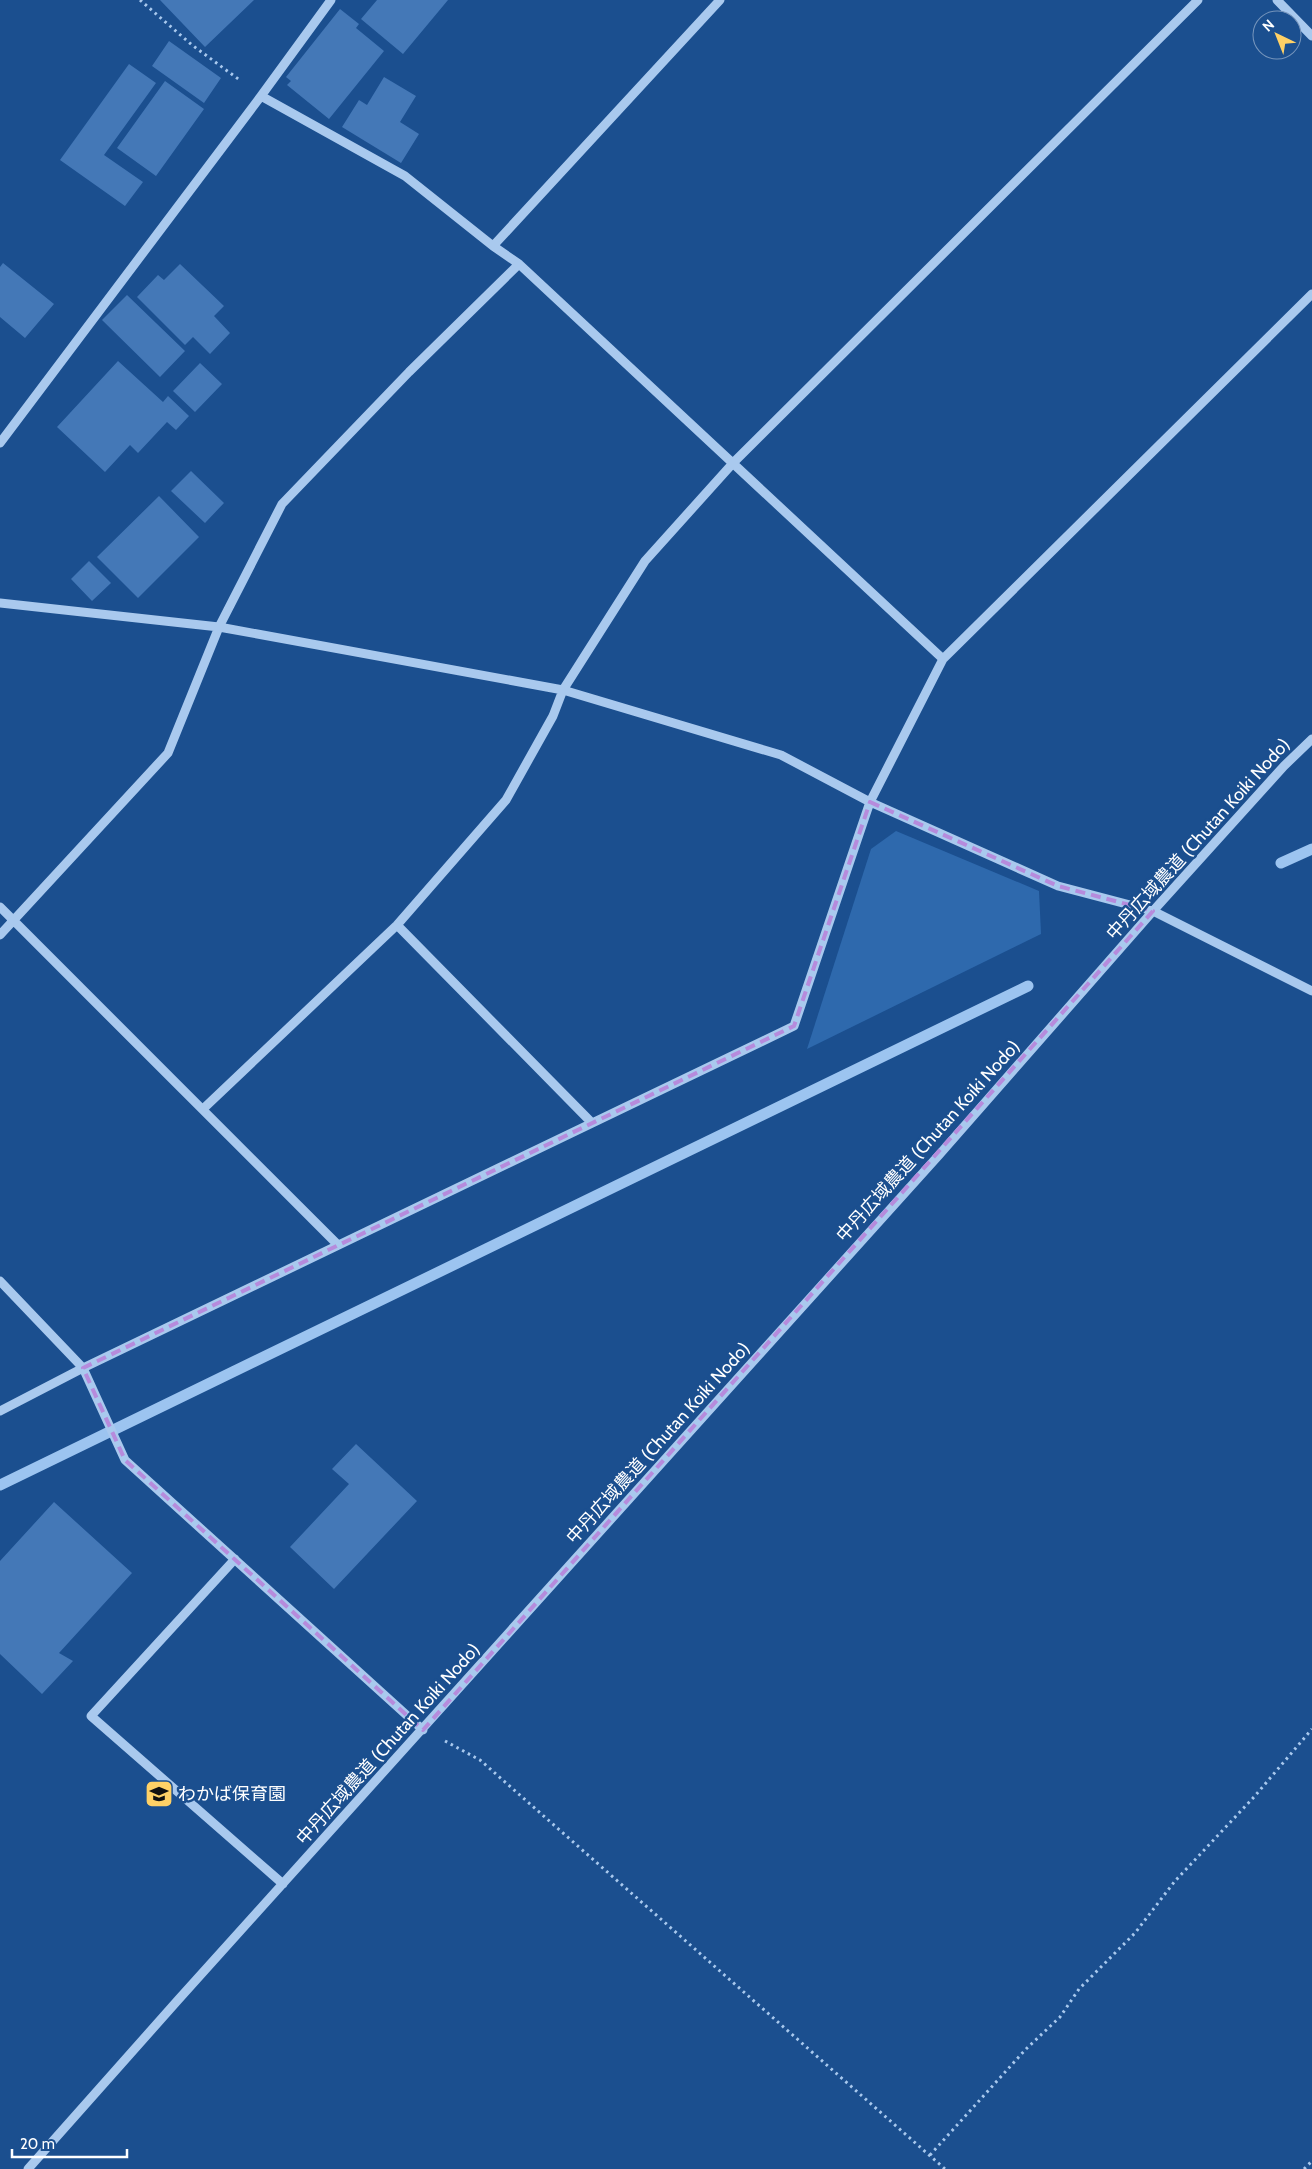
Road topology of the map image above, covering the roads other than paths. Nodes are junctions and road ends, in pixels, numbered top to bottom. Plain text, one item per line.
1 (331, 0) edge
2 (720, 0) edge
3 (1198, 0) edge
4 (1277, 0) edge
5 (1312, 36) edge
6 (261, 96) junction
7 (493, 246) junction
8 (520, 264) junction
9 (1312, 294) edge
10 (0, 443) edge
11 (734, 462) junction
12 (0, 603) edge
13 (219, 627) junction
14 (943, 659) junction
15 (563, 690) junction
16 (1312, 738) edge
17 (870, 802) junction
18 (0, 907) edge
19 (1153, 911) junction
20 (13, 920) junction
21 (397, 925) junction
22 (0, 934) edge
23 (1312, 991) edge
24 (203, 1109) junction
25 (592, 1123) junction
26 (338, 1245) junction
27 (0, 1281) edge
28 (83, 1368) junction
29 (0, 1411) edge
30 (235, 1559) junction
31 (423, 1730) junction
32 (283, 1884) junction
33 (28, 2169) edge

1 - 6 street
2 - 7 street
3 - 11 street
4 - 5 street
6 - 7 street
6 - 10 street
7 - 8 street
8 - 11 street
8 - 13 street
9 - 14 street
11 - 14 street
11 - 15 street
12 - 13 street
13 - 15 street
13 - 20 street
14 - 17 street
15 - 17 street
15 - 21 street
16 - 19 street, 中丹広域農道 (Chutan Koiki Nodo)
17 - 19 street
17 - 25 street
18 - 20 street
19 - 23 street
19 - 31 street, 中丹広域農道 (Chutan Koiki Nodo)
20 - 22 street
20 - 24 street
21 - 24 street
21 - 25 street
24 - 26 street
25 - 26 street
26 - 28 street
27 - 28 street
28 - 29 street
28 - 30 street
30 - 31 street
30 - 32 street
31 - 32 street, 中丹広域農道 (Chutan Koiki Nodo)
32 - 33 street, 中丹広域農道 (Chutan Koiki Nodo)

